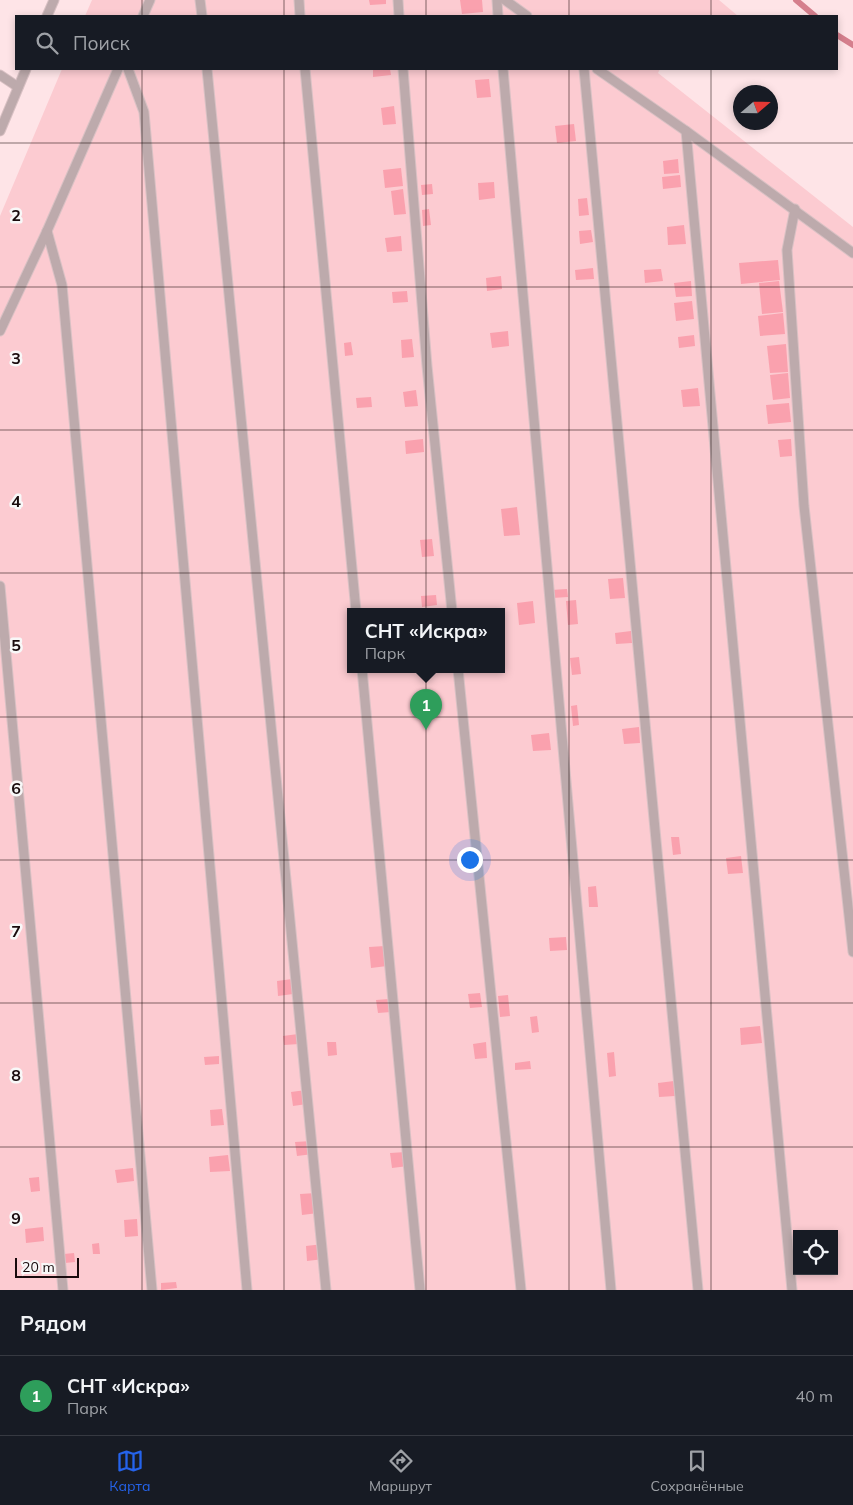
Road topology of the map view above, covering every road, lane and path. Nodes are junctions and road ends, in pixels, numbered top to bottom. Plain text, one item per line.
1 (54, 0) edge
2 (150, 0) edge
3 (200, 0) edge
4 (299, 0) edge
5 (398, 0) edge
6 (496, 0) edge
7 (505, 0) edge
8 (47, 15) edge
9 (142, 15) edge
10 (202, 15) edge
11 (300, 15) edge
12 (399, 15) edge
13 (498, 15) edge
14 (526, 15) edge
15 (26, 70) edge
16 (118, 70) edge
17 (128, 70) edge
18 (207, 70) edge
19 (305, 70) edge
20 (403, 70) edge
21 (503, 70) edge
22 (584, 70) edge
23 (599, 70) edge
24 (0, 75) edge
25 (18, 86) junction
26 (686, 130) junction
27 (0, 131) edge
28 (795, 209) junction
29 (47, 232) junction
30 (853, 253) edge
31 (0, 331) edge
32 (0, 586) edge
33 (356, 608) edge
34 (452, 608) edge
35 (362, 673) edge
36 (458, 673) edge
37 (853, 952) edge
38 (63, 1290) edge
39 (152, 1290) edge
40 (247, 1290) edge
41 (326, 1290) edge
42 (420, 1290) edge
43 (521, 1290) edge
44 (611, 1290) edge
45 (698, 1290) edge
46 (792, 1290) edge

1 - 8 lane
2 - 9 lane
3 - 10 lane
4 - 11 lane
5 - 12 lane
6 - 13 lane
7 - 14 lane
15 - 25 lane
16 - 29 lane
17 - 40 lane
18 - 41 lane
19 - 33 lane
20 - 34 lane
21 - 44 lane
22 - 45 lane
23 - 26 lane
24 - 25 lane
25 - 27 lane
26 - 28 lane
26 - 46 lane
28 - 30 lane
28 - 37 lane
29 - 31 lane
29 - 39 lane
32 - 38 lane
35 - 42 lane
36 - 43 lane

